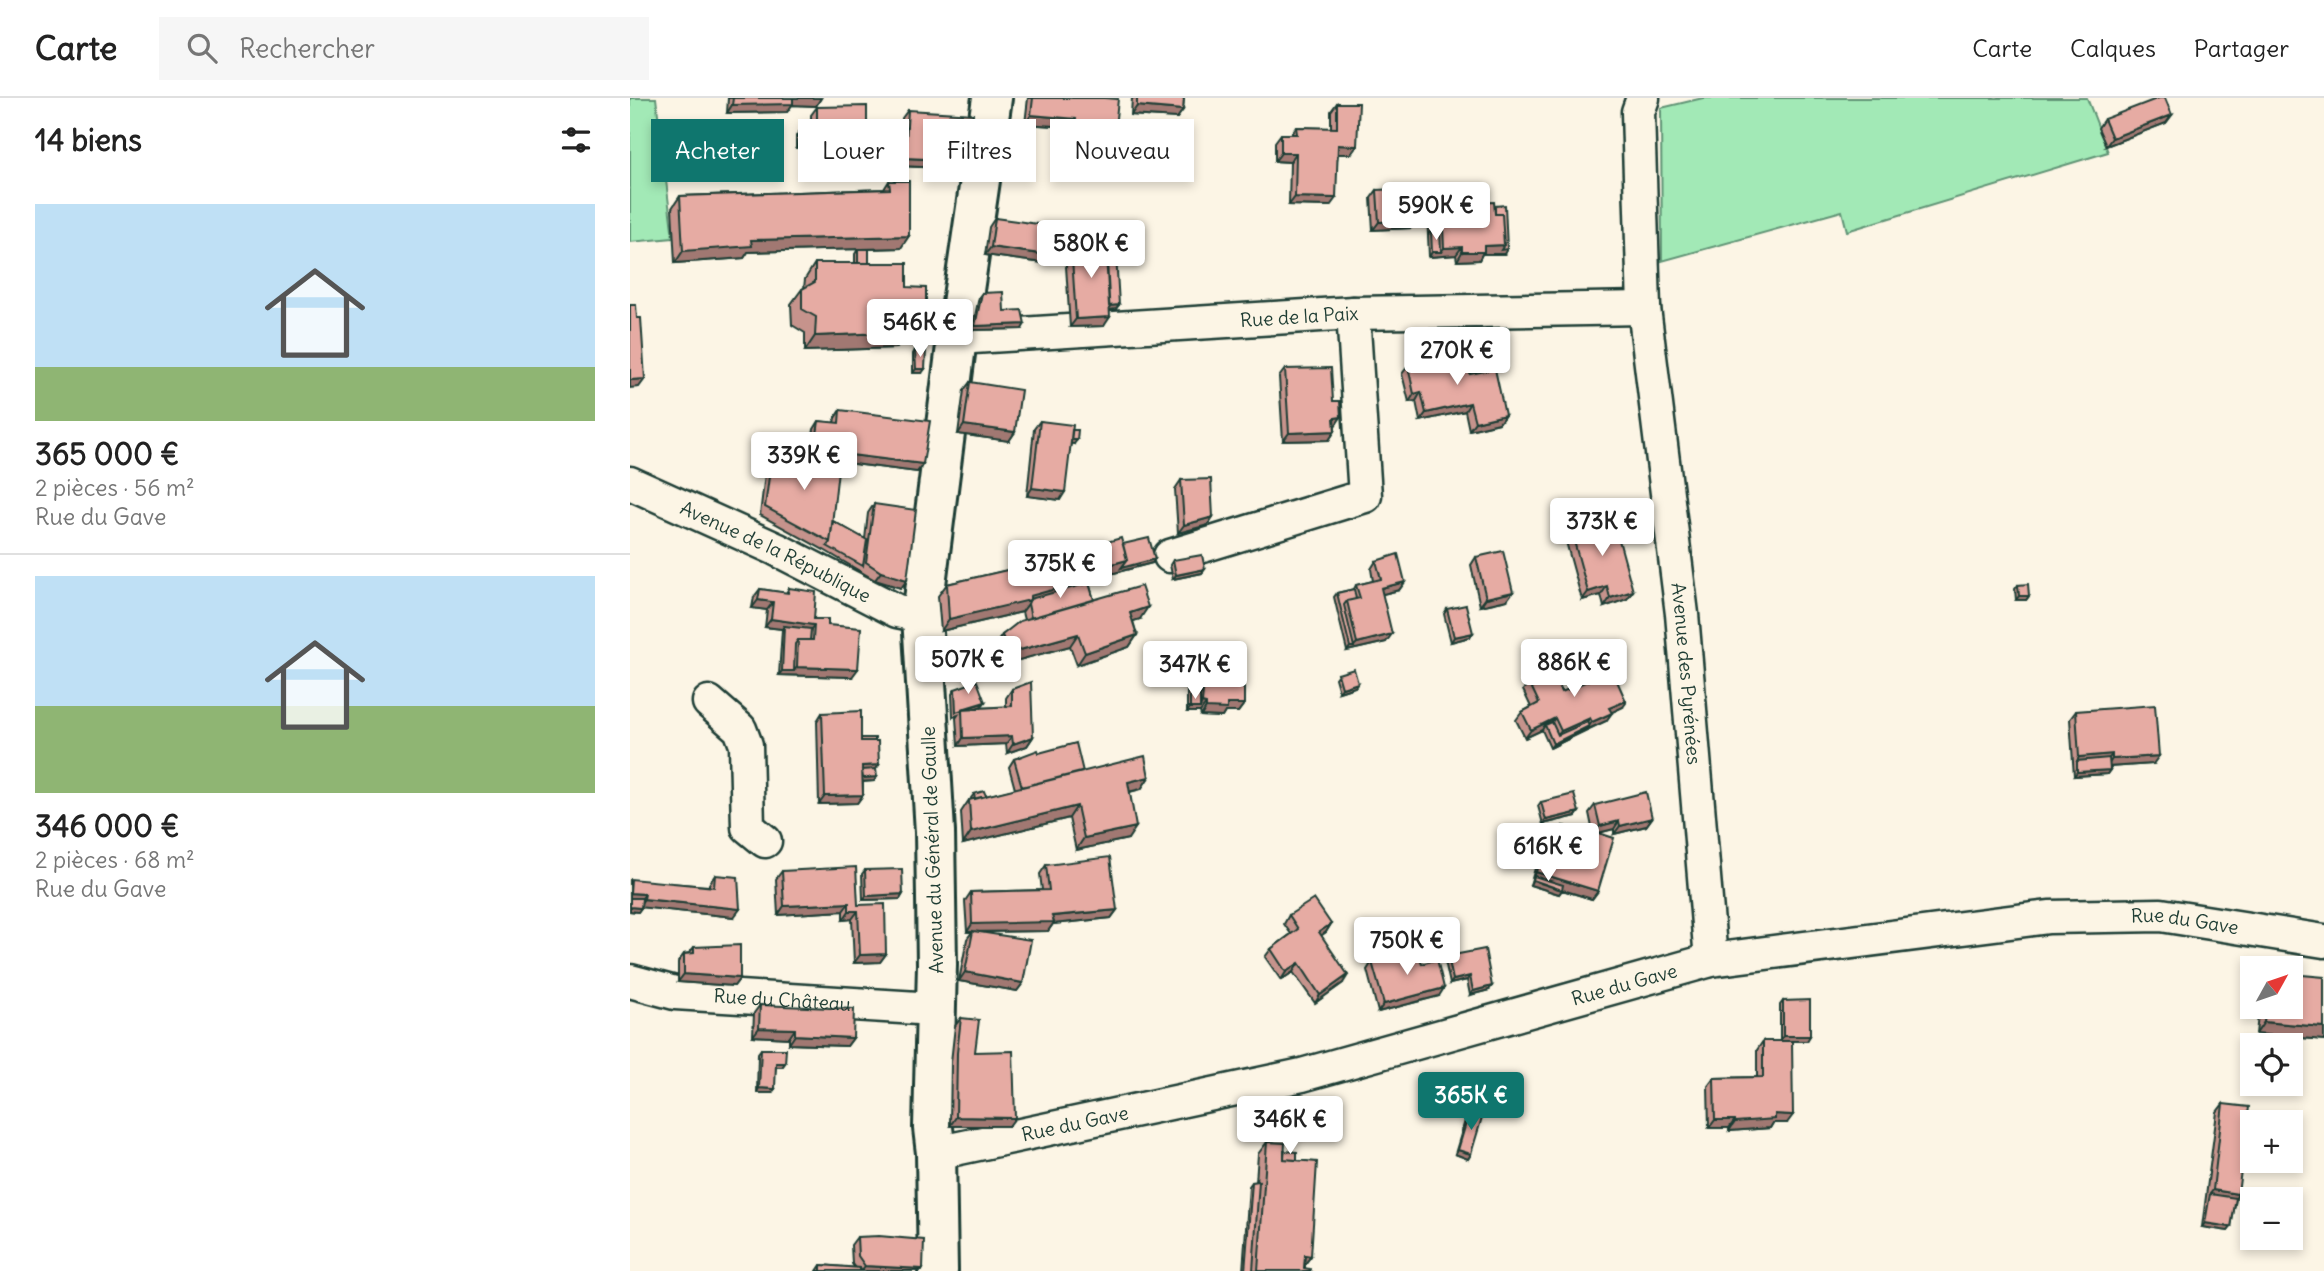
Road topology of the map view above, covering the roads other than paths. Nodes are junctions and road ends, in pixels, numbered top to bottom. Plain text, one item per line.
1 (992, 98) edge
2 (1643, 98) edge
3 (1644, 308) junction
4 (1353, 313) junction
5 (957, 338) junction
6 (630, 483) edge
7 (1170, 556) dead end
8 (922, 616) junction
9 (709, 702) dead end
10 (765, 841) dead end
11 (2324, 941) edge
12 (1711, 960) junction
13 (630, 981) edge
14 (934, 1009) junction
15 (936, 1153) junction
16 (939, 1271) edge

1 - 5 main road, Avenue du Général de Gaulle
2 - 3 street, Avenue des Pyrénées
3 - 4 street, Rue de la Paix
3 - 12 street, Avenue des Pyrénées
4 - 5 street, Rue de la Paix
4 - 7 street
5 - 8 main road, Avenue du Général de Gaulle
6 - 8 street, Avenue de la République
8 - 14 main road, Avenue du Général de Gaulle
9 - 10 street
11 - 12 street, Rue du Gave
12 - 15 street, Rue du Gave
13 - 14 street, Rue du Château
14 - 15 main road, Avenue du Général de Gaulle
15 - 16 main road, Avenue du Général de Gaulle

